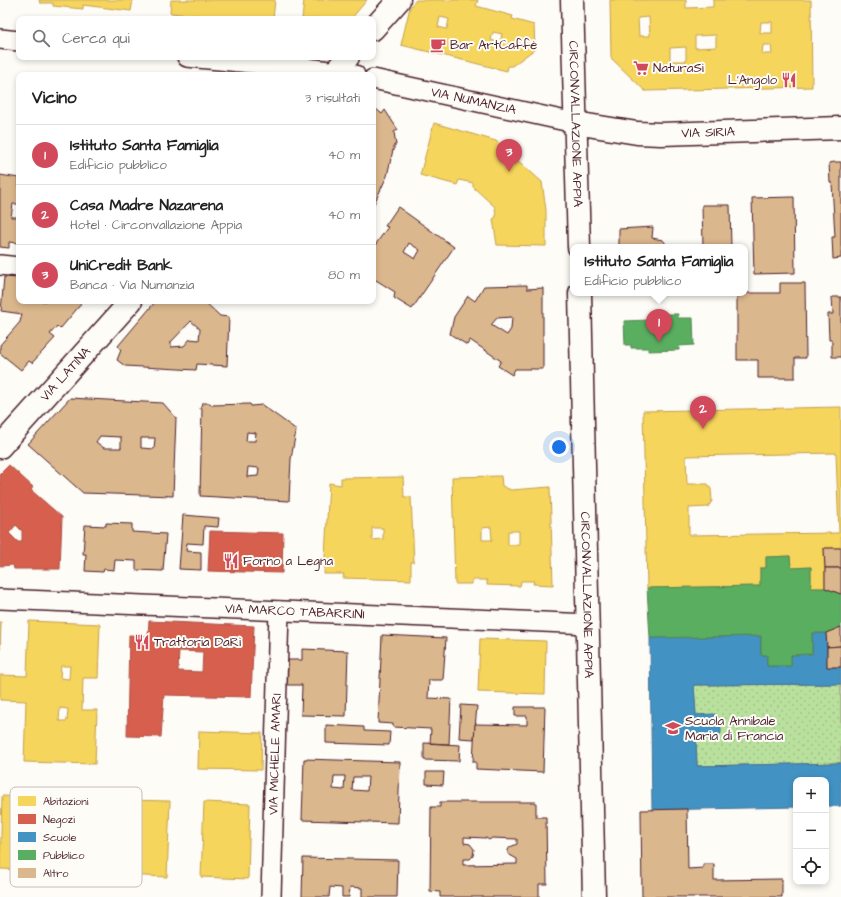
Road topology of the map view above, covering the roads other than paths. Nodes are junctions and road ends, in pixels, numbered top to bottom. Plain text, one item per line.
1 (399, 0) edge
2 (572, 0) edge
3 (376, 26) edge
4 (0, 39) edge
5 (16, 41) edge
6 (223, 60) edge
7 (343, 70) edge
8 (376, 80) edge
9 (575, 123) junction
10 (841, 128) edge
11 (579, 244) edge
12 (0, 266) edge
13 (16, 267) edge
14 (580, 296) edge
15 (128, 304) edge
16 (0, 447) edge
17 (0, 599) edge
18 (279, 611) junction
19 (589, 624) junction
20 (271, 897) edge
21 (594, 897) edge

1 - 3 street
2 - 9 street, CIRCONVALLAZIONE APPIA
4 - 5 street
6 - 7 street
8 - 9 street, VIA NUMANZIA
9 - 10 street, VIA SIRIA
9 - 11 street, CIRCONVALLAZIONE APPIA
12 - 13 street
14 - 19 street, CIRCONVALLAZIONE APPIA
15 - 16 street, VIA LATINA
17 - 18 street, VIA MARCO TABARRINI
18 - 19 street, VIA MARCO TABARRINI
18 - 20 street, VIA MICHELE AMARI
19 - 21 street, CIRCONVALLAZIONE APPIA

